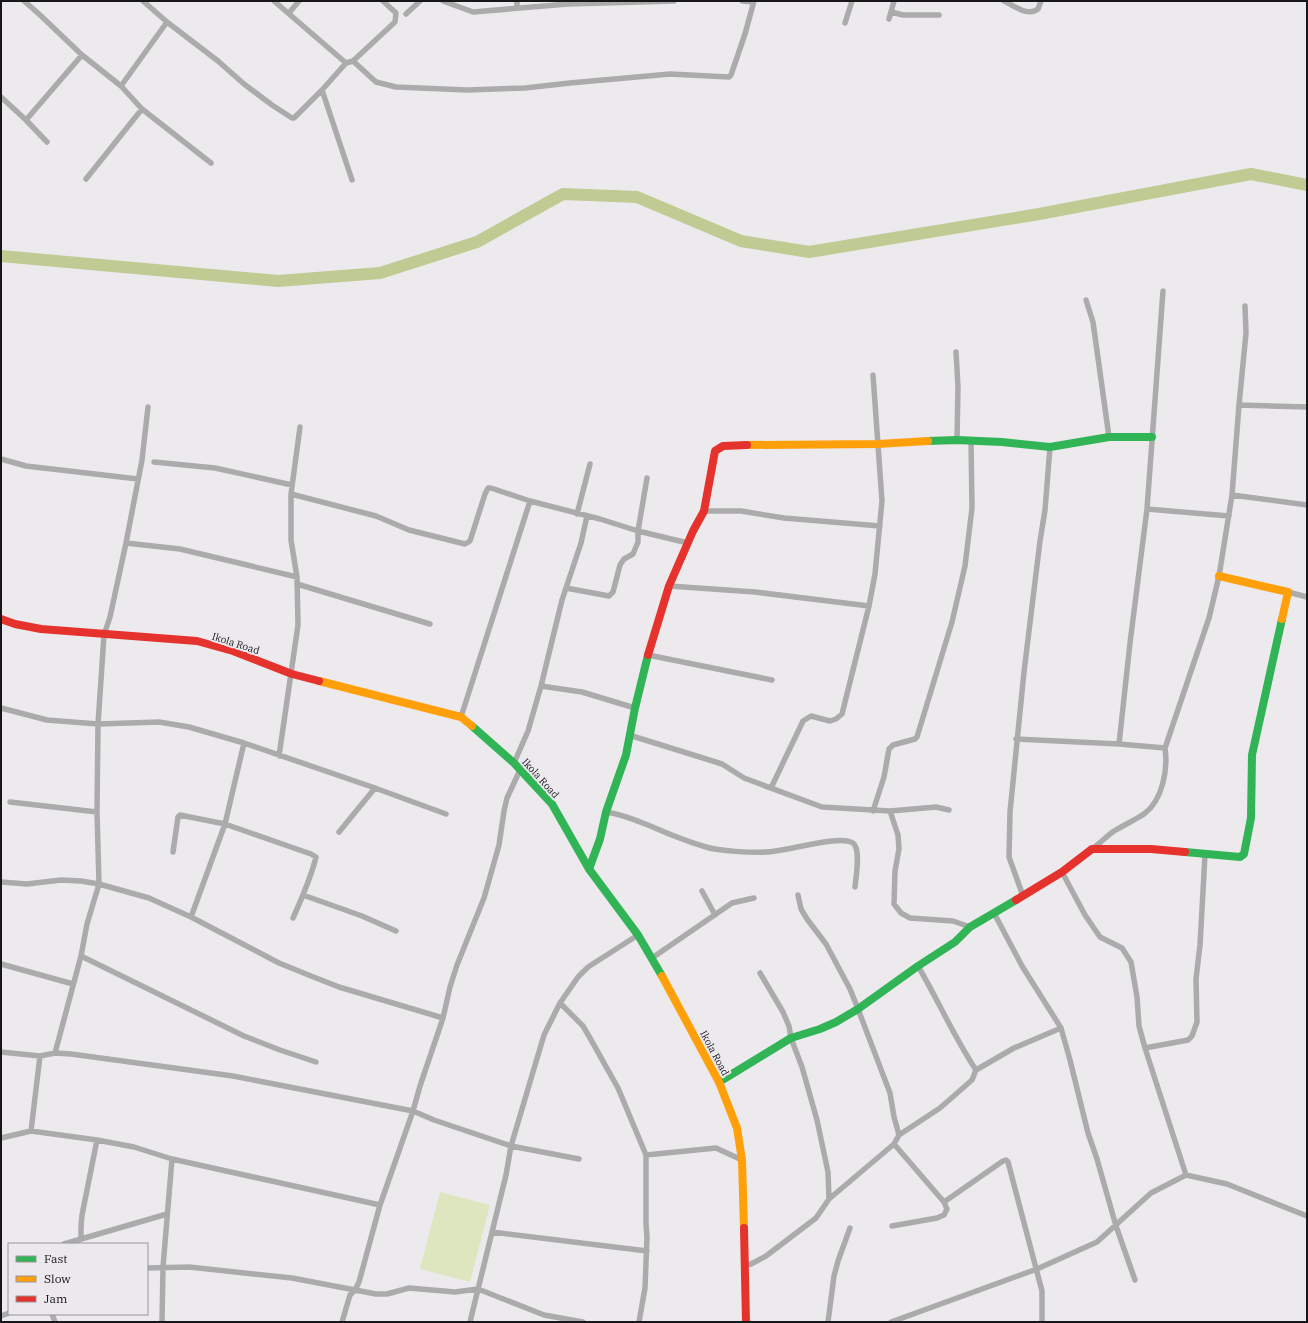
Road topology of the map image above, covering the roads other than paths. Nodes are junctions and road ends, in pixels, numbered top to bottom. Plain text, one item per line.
1 (24, 1) edge
2 (143, 1) edge
3 (274, 1) edge
4 (299, 1) edge
5 (383, 1) edge
6 (420, 1) edge
7 (443, 1) edge
8 (517, 1) edge
9 (674, 1) edge
10 (742, 1) edge
11 (753, 1) edge
12 (852, 1) edge
13 (894, 1) edge
14 (1004, 1) edge
15 (1041, 1) edge
16 (517, 8) junction
17 (891, 12) junction
18 (289, 13) junction
19 (406, 14) dead end
20 (939, 15) dead end
21 (889, 19) dead end
22 (167, 22) junction
23 (845, 23) dead end
24 (82, 55) junction
25 (353, 61) junction
26 (346, 63) junction
27 (121, 86) junction
28 (322, 90) junction
29 (1, 97) edge
30 (142, 109) junction
31 (26, 120) junction
32 (47, 142) dead end
33 (211, 163) dead end
34 (86, 179) dead end
35 (352, 180) dead end
36 (1162, 291) dead end
37 (1086, 300) dead end
38 (1245, 306) dead end
39 (956, 352) dead end
40 (874, 375) dead end
41 (1238, 405) junction
42 (1307, 406) edge
43 (148, 407) dead end
44 (300, 427) dead end
45 (1109, 437) junction
46 (1152, 437) junction
47 (957, 440) junction
48 (971, 440) junction
49 (878, 444) junction
50 (1050, 447) junction
51 (1, 459) edge
52 (154, 462) dead end
53 (590, 464) dead end
54 (138, 478) junction
55 (647, 478) dead end
56 (292, 485) junction
57 (291, 494) junction
58 (1232, 495) junction
59 (530, 501) junction
60 (1307, 505) edge
61 (1147, 509) junction
62 (704, 511) junction
63 (577, 514) junction
64 (588, 516) junction
65 (1229, 516) junction
66 (880, 526) junction
67 (638, 530) junction
68 (688, 542) junction
69 (126, 543) junction
70 (1219, 576) junction
71 (297, 577) junction
72 (297, 584) junction
73 (669, 586) junction
74 (566, 588) junction
75 (1288, 592) junction
76 (1307, 597) edge
77 (869, 606) junction
78 (1, 619) edge
79 (430, 624) dead end
80 (104, 635) junction
81 (648, 655) junction
82 (292, 674) junction
83 (772, 680) dead end
84 (541, 686) junction
85 (1, 708) edge
86 (634, 708) junction
87 (460, 717) junction
88 (98, 724) junction
89 (630, 735) junction
90 (1016, 739) junction
91 (244, 744) junction
92 (1119, 744) junction
93 (1165, 748) junction
94 (279, 756) junction
95 (514, 763) junction
96 (520, 770) junction
97 (375, 788) junction
98 (771, 788) junction
99 (10, 802) dead end
100 (949, 810) dead end
101 (873, 811) junction
102 (890, 811) junction
103 (97, 812) junction
104 (606, 812) junction
105 (446, 814) dead end
106 (225, 824) junction
107 (339, 832) dead end
108 (1092, 849) junction
109 (173, 852) dead end
110 (1205, 854) junction
111 (589, 869) junction
112 (1062, 872) junction
113 (1, 882) edge
114 (99, 884) junction
115 (855, 887) dead end
116 (702, 891) dead end
117 (303, 895) junction
118 (798, 895) dead end
119 (1023, 896) junction
120 (754, 898) dead end
121 (994, 913) junction
122 (715, 915) junction
123 (191, 917) junction
124 (292, 918) dead end
125 (970, 927) junction
126 (396, 931) dead end
127 (638, 935) junction
128 (81, 956) junction
129 (652, 958) junction
130 (1, 964) edge
131 (918, 966) junction
132 (760, 973) dead end
133 (73, 984) junction
134 (560, 1003) junction
135 (858, 1009) junction
136 (442, 1018) junction
137 (1061, 1028) junction
138 (791, 1038) junction
139 (1145, 1048) junction
140 (1, 1052) edge
141 (55, 1053) junction
142 (40, 1056) junction
143 (316, 1062) dead end
144 (976, 1070) junction
145 (720, 1082) junction
146 (413, 1111) junction
147 (31, 1131) junction
148 (899, 1135) junction
149 (1, 1138) edge
150 (97, 1140) junction
151 (894, 1144) junction
152 (511, 1146) junction
153 (646, 1155) junction
154 (172, 1159) junction
155 (579, 1159) dead end
156 (742, 1160) junction
157 (1186, 1175) junction
158 (829, 1199) junction
159 (944, 1202) junction
160 (380, 1205) junction
161 (167, 1214) junction
162 (1307, 1216) edge
163 (892, 1226) dead end
164 (1116, 1226) junction
165 (850, 1228) dead end
166 (492, 1232) junction
167 (81, 1238) junction
168 (67, 1243) edge
169 (647, 1251) junction
170 (745, 1265) junction
171 (163, 1267) junction
172 (148, 1268) edge
173 (1037, 1269) junction
174 (1135, 1280) dead end
175 (478, 1289) junction
176 (356, 1290) junction
177 (162, 1322) edge
178 (342, 1322) edge
179 (470, 1322) edge
180 (583, 1322) edge
181 (639, 1322) edge
182 (746, 1322) edge
183 (828, 1322) edge
184 (891, 1322) edge
185 (1042, 1322) edge

1 - 24 street
2 - 22 street
3 - 18 street
4 - 18 street
5 - 25 street
6 - 19 street
7 - 16 street
8 - 16 street
9 - 16 street
10 - 11 street
11 - 25 street
12 - 23 street
13 - 17 street
14 - 15 street
17 - 20 street
17 - 21 street
18 - 26 street
22 - 27 street
22 - 28 street
24 - 27 street
24 - 31 street
25 - 26 street
26 - 28 street
27 - 30 street
28 - 35 street
29 - 31 street
30 - 33 street
30 - 34 street
31 - 32 street
36 - 46 street
37 - 45 street
38 - 41 street
39 - 47 street
40 - 49 street
41 - 42 street
41 - 58 street
43 - 54 street
44 - 56 street
45 - 46 street
45 - 50 street
46 - 61 street
47 - 48 street
47 - 49 street
48 - 50 street
48 - 101 street
49 - 62 street
49 - 66 street
50 - 90 street
51 - 54 street
52 - 56 street
53 - 63 street
54 - 69 street
55 - 67 street
56 - 57 street
57 - 59 street
57 - 71 street
58 - 60 street
58 - 65 street
59 - 63 street
59 - 87 street
61 - 65 street
61 - 92 street
62 - 66 street
62 - 68 street
63 - 64 street
64 - 67 street
64 - 74 street
65 - 70 street
66 - 77 street
67 - 68 street
67 - 74 street
68 - 73 street
69 - 71 street
69 - 80 street
70 - 75 street
70 - 93 street
71 - 72 street
72 - 79 street
72 - 82 street
73 - 77 street
73 - 81 street
74 - 84 street
75 - 76 street
75 - 110 street
77 - 98 street
78 - 80 street, Ikola Road
80 - 82 street, Ikola Road
80 - 88 street
81 - 83 street
81 - 86 street
82 - 87 street, Ikola Road
82 - 94 street
84 - 86 street
84 - 95 street
85 - 88 street
86 - 89 street
87 - 95 street, Ikola Road
88 - 91 street
88 - 103 street
89 - 98 street
89 - 104 street
90 - 92 street
90 - 119 street
91 - 94 street
91 - 106 street
92 - 93 street
93 - 108 street
94 - 97 street
95 - 96 street, Ikola Road
96 - 111 street, Ikola Road
96 - 136 street
97 - 105 street
97 - 107 street
98 - 101 street
99 - 103 street
100 - 102 street
101 - 102 street
102 - 125 street
103 - 114 street
104 - 111 street
104 - 115 street
106 - 109 street
106 - 117 street
106 - 123 street
108 - 110 street
108 - 112 street
110 - 139 street
111 - 127 street, Ikola Road
112 - 119 street
112 - 139 street
113 - 114 street
114 - 123 street
114 - 128 street
116 - 122 street
117 - 124 street
117 - 126 street
118 - 135 street
119 - 121 street
120 - 122 street
121 - 125 street
121 - 137 street
122 - 129 street
123 - 136 street
125 - 131 street
127 - 129 street, Ikola Road
127 - 134 street
128 - 133 street
128 - 143 street
129 - 145 street, Ikola Road
130 - 133 street
131 - 135 street
131 - 144 street
132 - 138 street
133 - 141 street
134 - 152 street
134 - 153 street
135 - 138 street
135 - 148 street
136 - 146 street
137 - 144 street
137 - 164 street
138 - 145 street
138 - 158 street
139 - 157 street
140 - 142 street
141 - 142 street
141 - 146 street
142 - 147 street
144 - 148 street
145 - 156 street, Ikola Road
146 - 152 street
146 - 160 street
147 - 149 street
147 - 150 street
148 - 151 street
150 - 154 street
150 - 167 street
151 - 158 street
151 - 159 street
152 - 155 street
152 - 166 street
153 - 156 street
153 - 169 street
154 - 160 street
154 - 161 street
156 - 170 street, Ikola Road
157 - 162 street
157 - 164 street
158 - 170 street
159 - 163 street
159 - 173 street
160 - 176 street
161 - 167 street
161 - 171 street
164 - 173 street
164 - 174 street
165 - 183 street
166 - 169 street
166 - 175 street
167 - 168 street
169 - 181 street
170 - 182 street, Ikola Road
171 - 172 street
171 - 176 street
171 - 177 street
173 - 184 street
173 - 185 street
175 - 176 street
175 - 179 street
175 - 180 street
176 - 178 street

